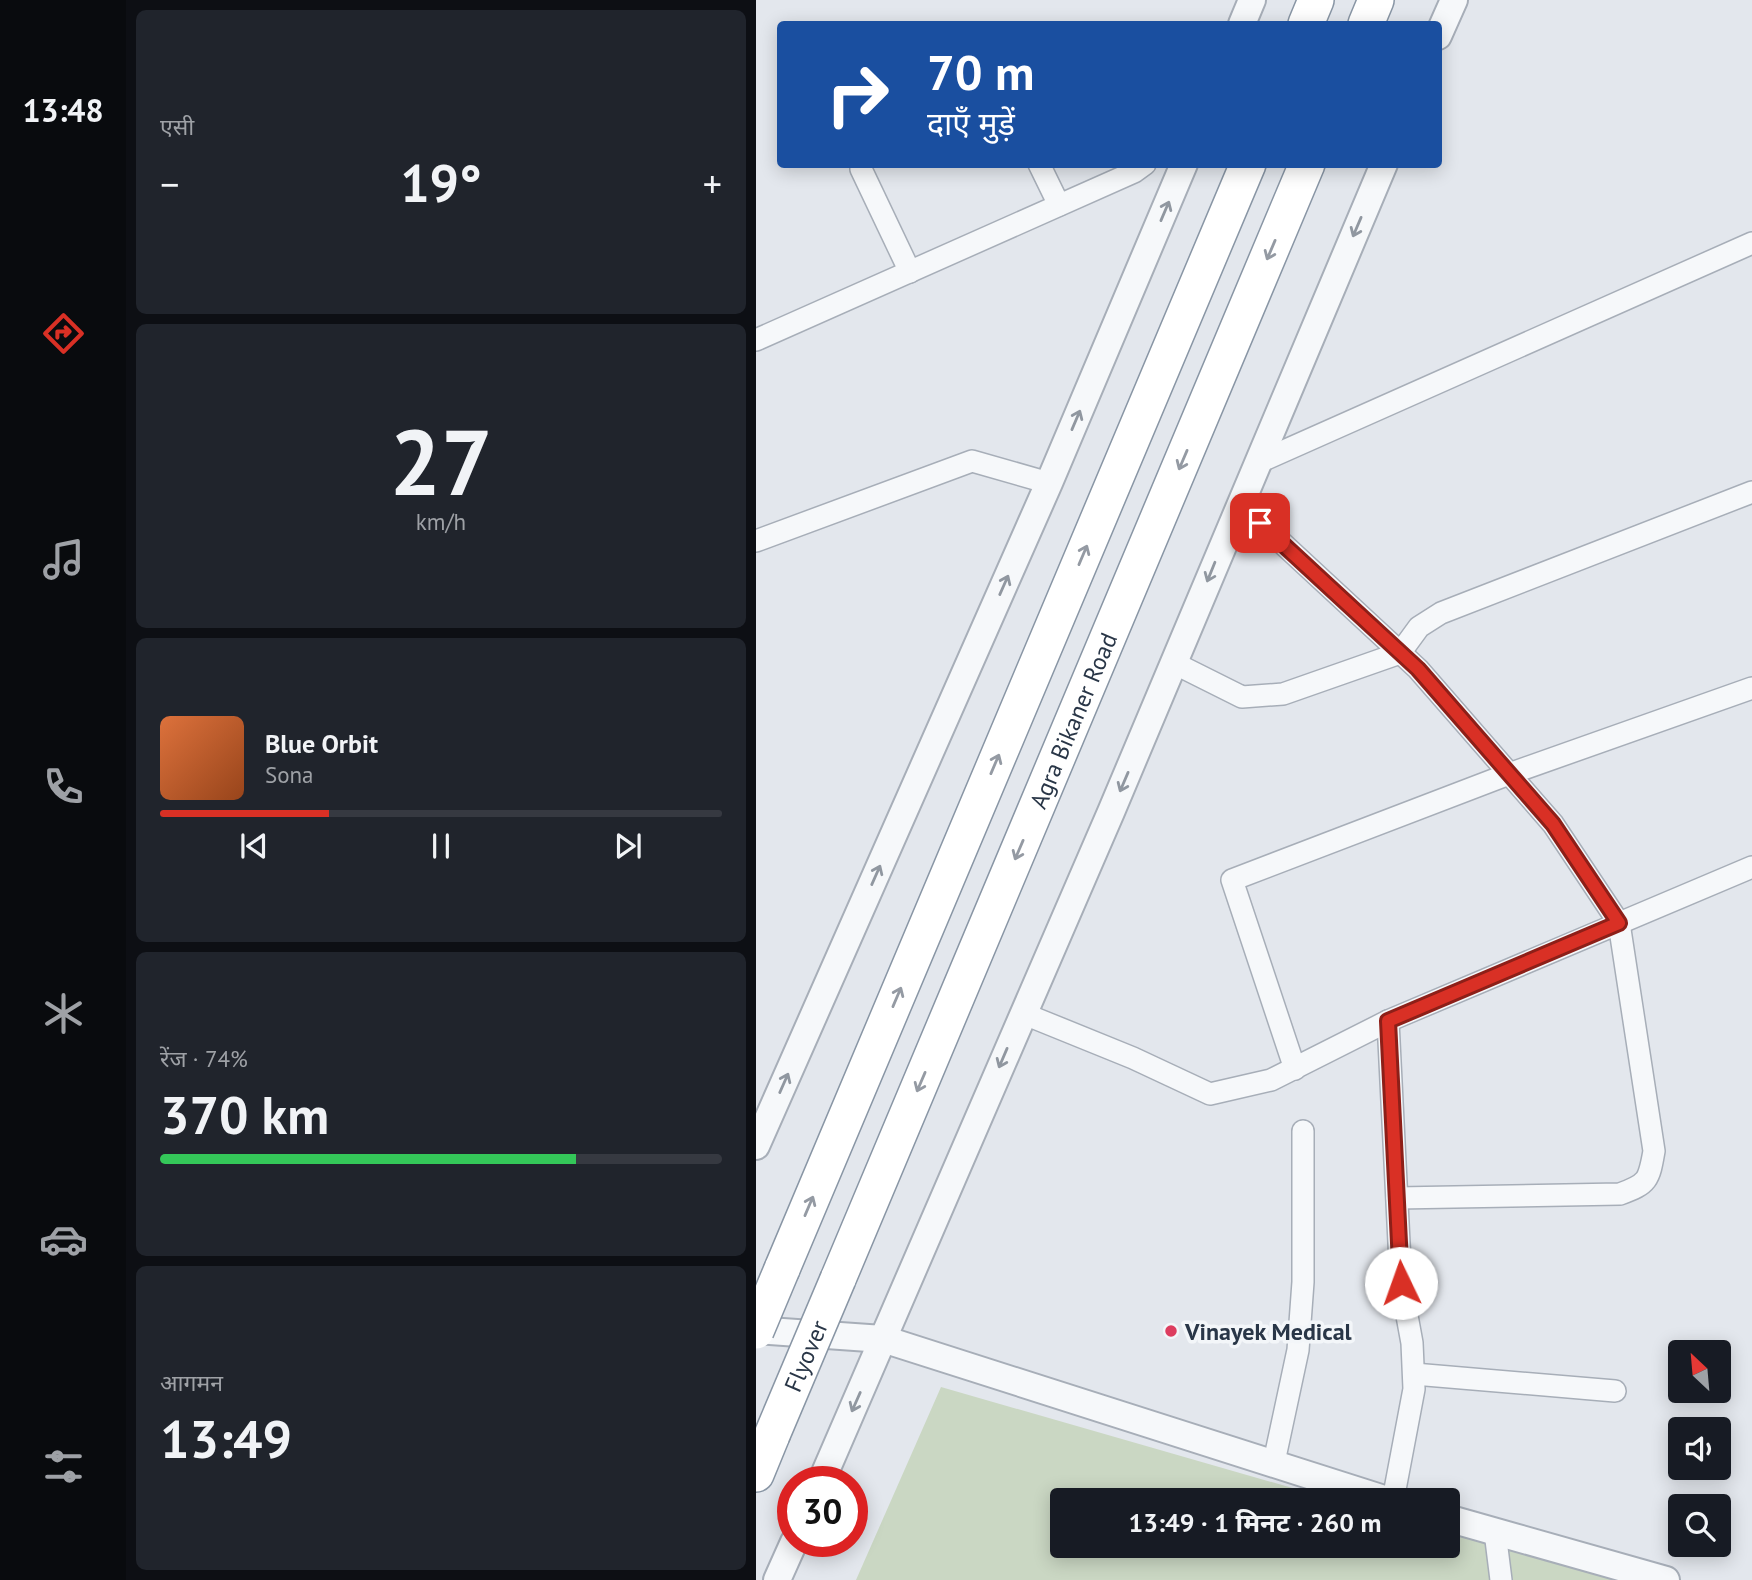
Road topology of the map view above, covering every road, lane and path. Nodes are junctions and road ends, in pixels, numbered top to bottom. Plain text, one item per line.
1 (1252, 0) edge
2 (1316, 0) edge
3 (1376, 0) edge
4 (1454, 0) edge
5 (1243, 21) edge
6 (1307, 21) edge
7 (1367, 21) edge
8 (1442, 27) edge
9 (1041, 168) edge
10 (1139, 168) edge
11 (1182, 168) edge
12 (1246, 168) edge
13 (1305, 168) edge
14 (1382, 168) edge
15 (861, 169) dead end
16 (1059, 205) junction
17 (1752, 243) edge
18 (910, 272) junction
19 (756, 340) edge
20 (1258, 463) junction
21 (1049, 483) junction
22 (1752, 492) edge
23 (1240, 504) junction
24 (756, 541) edge
25 (1400, 653) junction
26 (1174, 663) junction
27 (1752, 688) edge
28 (1509, 774) junction
29 (1752, 867) edge
30 (1619, 923) junction
31 (1022, 1013) junction
32 (1388, 1021) junction
33 (1294, 1069) junction
34 (1303, 1131) dead end
35 (756, 1146) edge
36 (1397, 1198) junction
37 (838, 1279) joint
38 (756, 1330) edge
39 (883, 1339) junction
40 (1414, 1374) junction
41 (1615, 1391) dead end
42 (1274, 1462) junction
43 (828, 1466) edge
44 (756, 1474) edge
45 (1351, 1488) edge
46 (1395, 1488) edge
47 (1460, 1522) edge
48 (1495, 1532) junction
49 (788, 1557) edge
50 (778, 1580) edge
51 (1501, 1580) edge
52 (1666, 1580) edge

1 - 5 street
2 - 6 highway
3 - 7 highway
4 - 8 street
9 - 16 street
10 - 16 street
21 -> 11 street
38 -> 12 highway, bridge
13 -> 37 highway, Agra Bikaner Road
14 -> 20 street
15 - 18 street
16 - 18 street
17 - 20 street
18 - 19 street
20 - 23 street
21 - 24 street
35 -> 21 street
22 - 25 street
23 - 25 street
23 -> 26 street
25 - 26 street
25 - 28 street
26 -> 31 street
27 - 28 street
28 - 30 street
28 - 33 street
29 - 30 street
30 - 32 street
30 - 36 street
31 - 33 street
31 -> 39 street
32 - 33 street
32 - 36 street
34 - 42 street
36 - 40 street
37 - 44 highway, Flyover, bridge
38 - 39 street
39 - 42 street
39 -> 43 street
40 - 41 street
40 - 46 street
42 - 45 street
47 - 48 street
48 - 51 street
48 - 52 street
49 - 50 street

